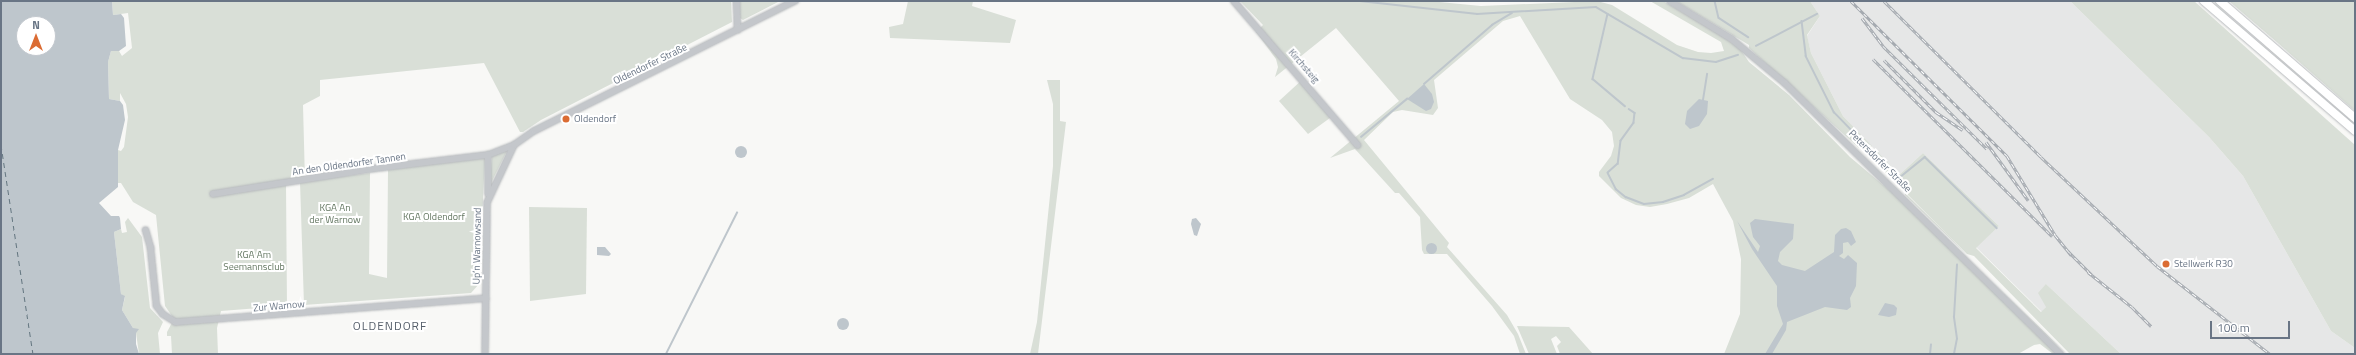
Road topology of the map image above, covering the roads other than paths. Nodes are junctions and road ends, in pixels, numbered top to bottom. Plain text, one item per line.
1 (737, 1) edge
2 (795, 1) edge
3 (1234, 1) edge
4 (1670, 1) edge
5 (2204, 1) edge
6 (2220, 1) edge
7 (738, 30) junction
8 (2355, 118) edge
9 (2355, 132) edge
10 (1358, 144) dead end
11 (514, 145) junction
12 (488, 155) junction
13 (213, 194) dead end
14 (488, 197) junction
15 (146, 230) dead end
16 (486, 298) junction
17 (486, 354) edge
18 (2061, 354) edge

1 - 7 street
2 - 7 street, Oldendorfer Straße
3 - 10 street, Kirchsteig
4 - 18 street, Petersdorfer Straße
5 - 9 highway
6 - 8 highway
7 - 11 street, Oldendorfer Straße
11 - 12 street, An den Oldendorfer Tannen
11 - 14 street, Up’n Warnowsand
12 - 13 street, An den Oldendorfer Tannen
12 - 14 street
14 - 16 street, Up’n Warnowsand
15 - 16 street, Zur Warnow
16 - 17 street, Up’n Warnowsand

